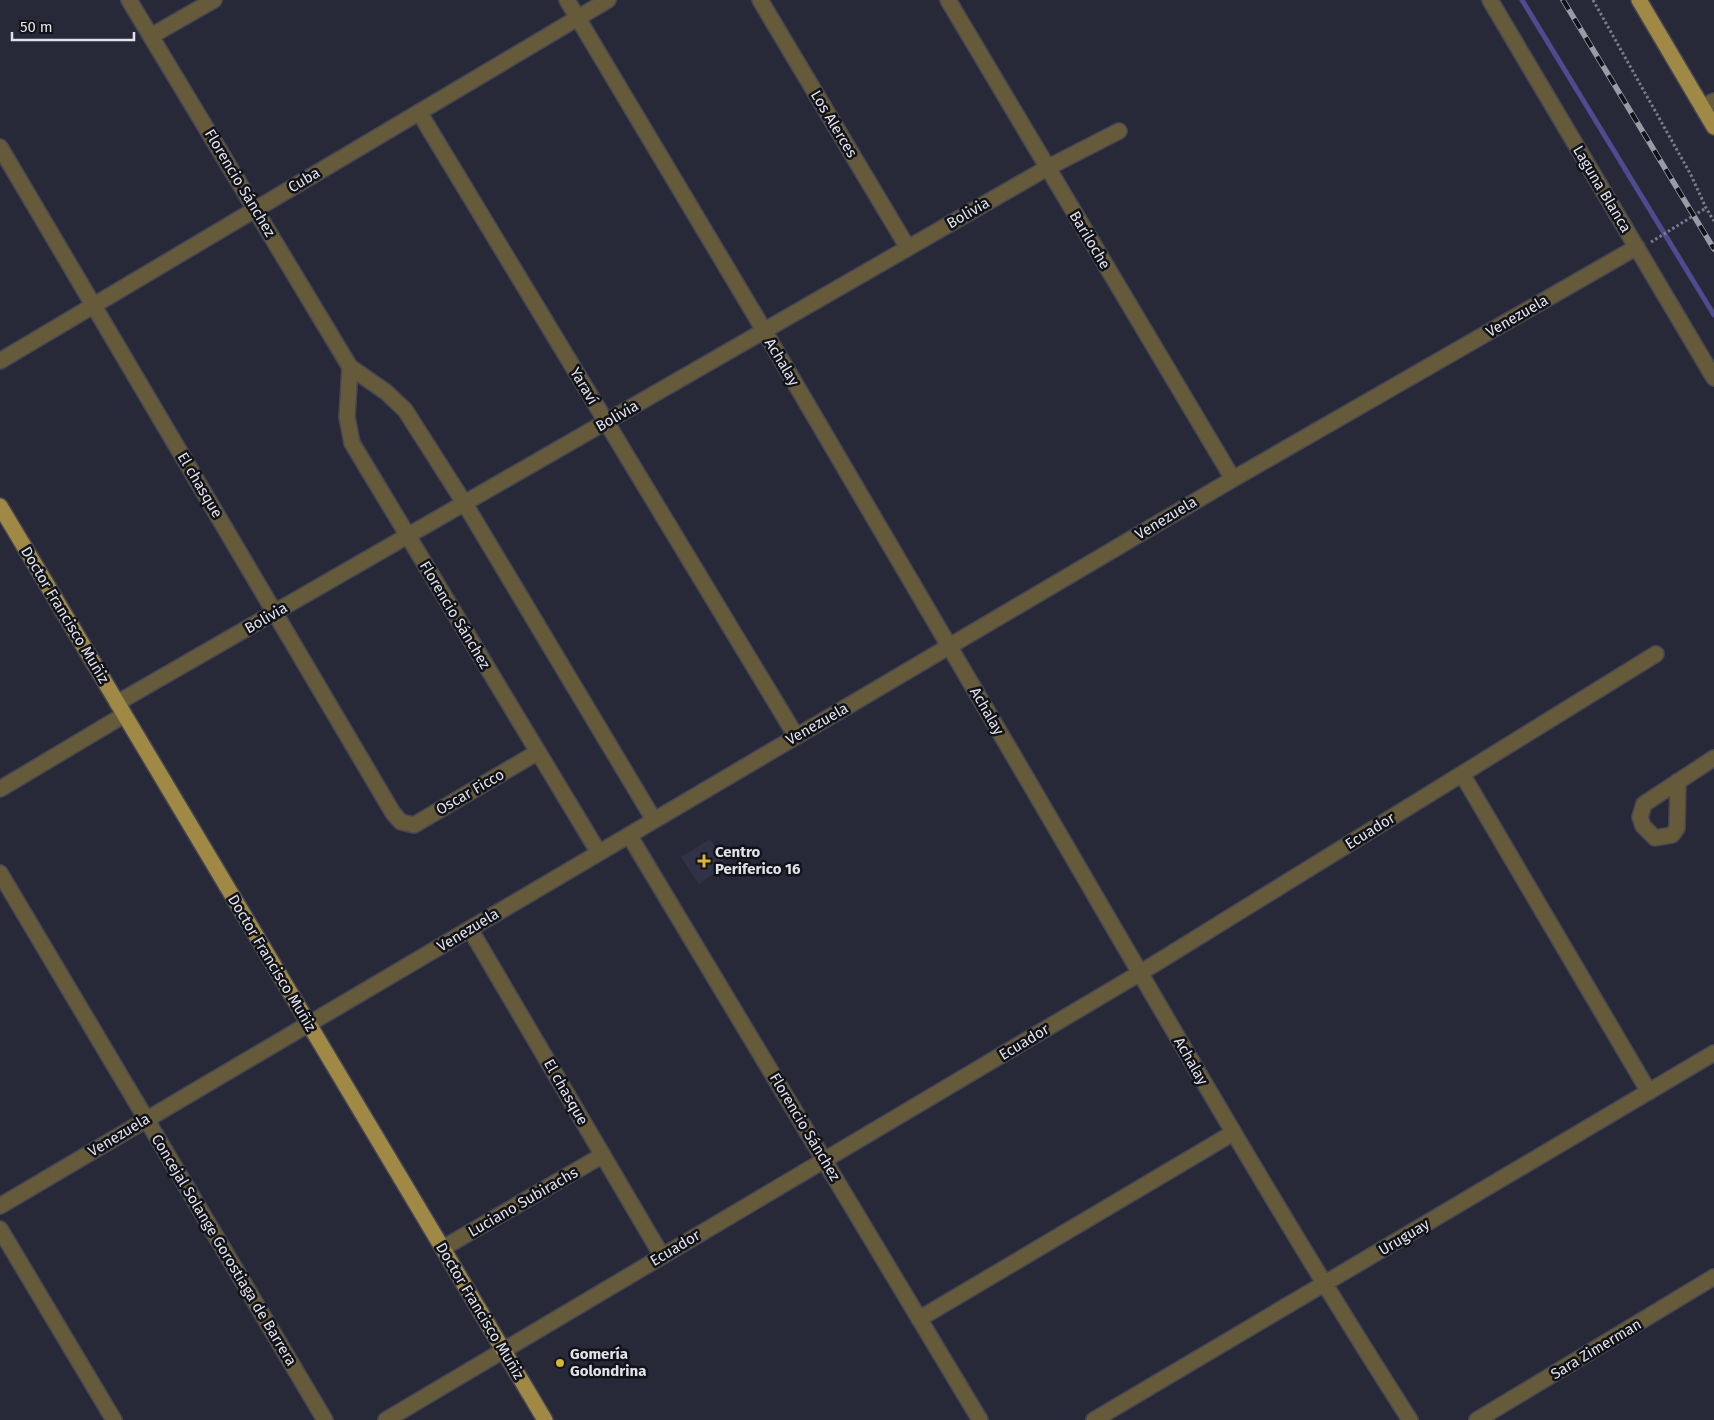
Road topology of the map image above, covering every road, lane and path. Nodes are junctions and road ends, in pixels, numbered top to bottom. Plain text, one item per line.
1 (129, 0) edge
2 (214, 0) edge
3 (567, 0) edge
4 (608, 0) edge
5 (760, 0) edge
6 (948, 0) edge
7 (1490, 0) edge
8 (1593, 0) edge
9 (1639, 0) edge
10 (578, 18) junction
11 (151, 36) junction
12 (1708, 104) edge
13 (419, 112) junction
14 (1714, 127) edge
15 (1119, 131) dead end
16 (0, 147) edge
17 (1047, 168) junction
18 (1706, 208) junction
19 (256, 209) junction
20 (1714, 221) edge
21 (1657, 239) dead end
22 (1637, 247) junction
23 (908, 248) junction
24 (94, 305) junction
25 (764, 331) junction
26 (0, 361) edge
27 (350, 367) junction
28 (1714, 378) edge
29 (606, 422) junction
30 (1233, 479) junction
31 (465, 504) junction
32 (0, 506) edge
33 (407, 537) junction
34 (276, 613) junction
35 (950, 646) junction
36 (1656, 654) dead end
37 (121, 709) junction
38 (796, 736) junction
39 (538, 752) junction
40 (1714, 758) edge
41 (1462, 774) junction
42 (1678, 781) dead end
43 (0, 789) edge
44 (654, 820) junction
45 (401, 822) joint
46 (629, 835) junction
47 (599, 853) junction
48 (0, 873) edge
49 (470, 929) junction
50 (1140, 973) junction
51 (309, 1024) junction
52 (1714, 1053) edge
53 (1649, 1092) junction
54 (146, 1119) junction
55 (1233, 1133) junction
56 (603, 1155) junction
57 (824, 1160) junction
58 (0, 1206) edge
59 (0, 1229) edge
60 (443, 1248) junction
61 (662, 1256) junction
62 (1714, 1277) edge
63 (1324, 1284) junction
64 (919, 1319) junction
65 (503, 1350) junction
66 (114, 1420) edge
67 (325, 1420) edge
68 (386, 1420) edge
69 (545, 1420) edge
70 (980, 1420) edge
71 (1094, 1420) edge
72 (1410, 1420) edge
73 (1477, 1420) edge

1 - 11 street, Florencio Sánchez
2 - 11 street
3 - 10 street, Achalay
4 - 10 street, Cuba
5 - 23 street, Los Alerces
6 - 17 street, Bariloche
7 - 22 street, Laguna Blanca
8 - 18 path
9 - 12 main road
10 - 13 street, Cuba
10 - 25 street, Achalay
11 - 19 street, Florencio Sánchez
12 - 14 main road
13 - 19 street, Cuba
13 - 29 street, Yaraví
15 - 17 street, Bolivia
16 - 24 street, El chasque
17 - 23 street, Bolivia
17 - 30 street, Bariloche
18 - 20 path
18 - 21 path
19 - 24 street, Cuba
19 - 27 street, Florencio Sánchez
22 - 28 street, Laguna Blanca
22 - 30 street, Venezuela
23 - 25 street, Bolivia
24 - 26 street, Cuba
24 - 34 street, El chasque
25 - 29 street, Bolivia
25 - 35 street, Achalay
27 - 31 street, Florencio Sánchez
27 - 33 street, Florencio Sánchez
29 - 31 street, Bolivia
29 - 38 street, Yaraví
30 - 35 street, Venezuela
31 - 33 street, Bolivia
31 - 44 street, Florencio Sánchez
32 - 37 main road, Doctor Francisco Muñiz
33 - 34 street, Bolivia
33 - 39 street, Florencio Sánchez
34 - 37 street, Bolivia
34 - 45 street, El chasque
35 - 38 street, Venezuela
35 - 50 street, Achalay
36 - 41 street, Ecuador
37 - 43 street, Bolivia
37 - 51 main road, Doctor Francisco Muñiz
38 - 44 street, Venezuela
39 - 45 street, Oscar Ficco
39 - 47 street, Florencio Sánchez
40 - 42 street
41 - 50 street, Ecuador
41 - 53 street
44 - 46 street, Venezuela
46 - 47 street, Venezuela
46 - 57 street, Florencio Sánchez
47 - 49 street, Venezuela
48 - 54 street, Concejal Solange Gorostiaga de Barrera
49 - 51 street, Venezuela
49 - 56 street, El chasque
50 - 55 street, Achalay
50 - 57 street, Ecuador
51 - 54 street, Venezuela
51 - 60 main road, Doctor Francisco Muñiz
52 - 53 street, Uruguay
53 - 63 street, Uruguay
54 - 58 street, Venezuela
54 - 67 street, Concejal Solange Gorostiaga de Barrera
55 - 63 street, Achalay
55 - 64 street
56 - 60 street, Luciano Subirachs
56 - 61 street, El chasque
57 - 61 street, Ecuador
57 - 64 street, Florencio Sánchez
59 - 66 street
60 - 65 main road, Doctor Francisco Muñiz
61 - 65 street, Ecuador
62 - 73 street, Sara Zimerman
63 - 71 street, Uruguay
63 - 72 street, Achalay
64 - 70 street, Florencio Sánchez
65 - 68 street, Ecuador
65 - 69 main road, Doctor Francisco Muñiz

